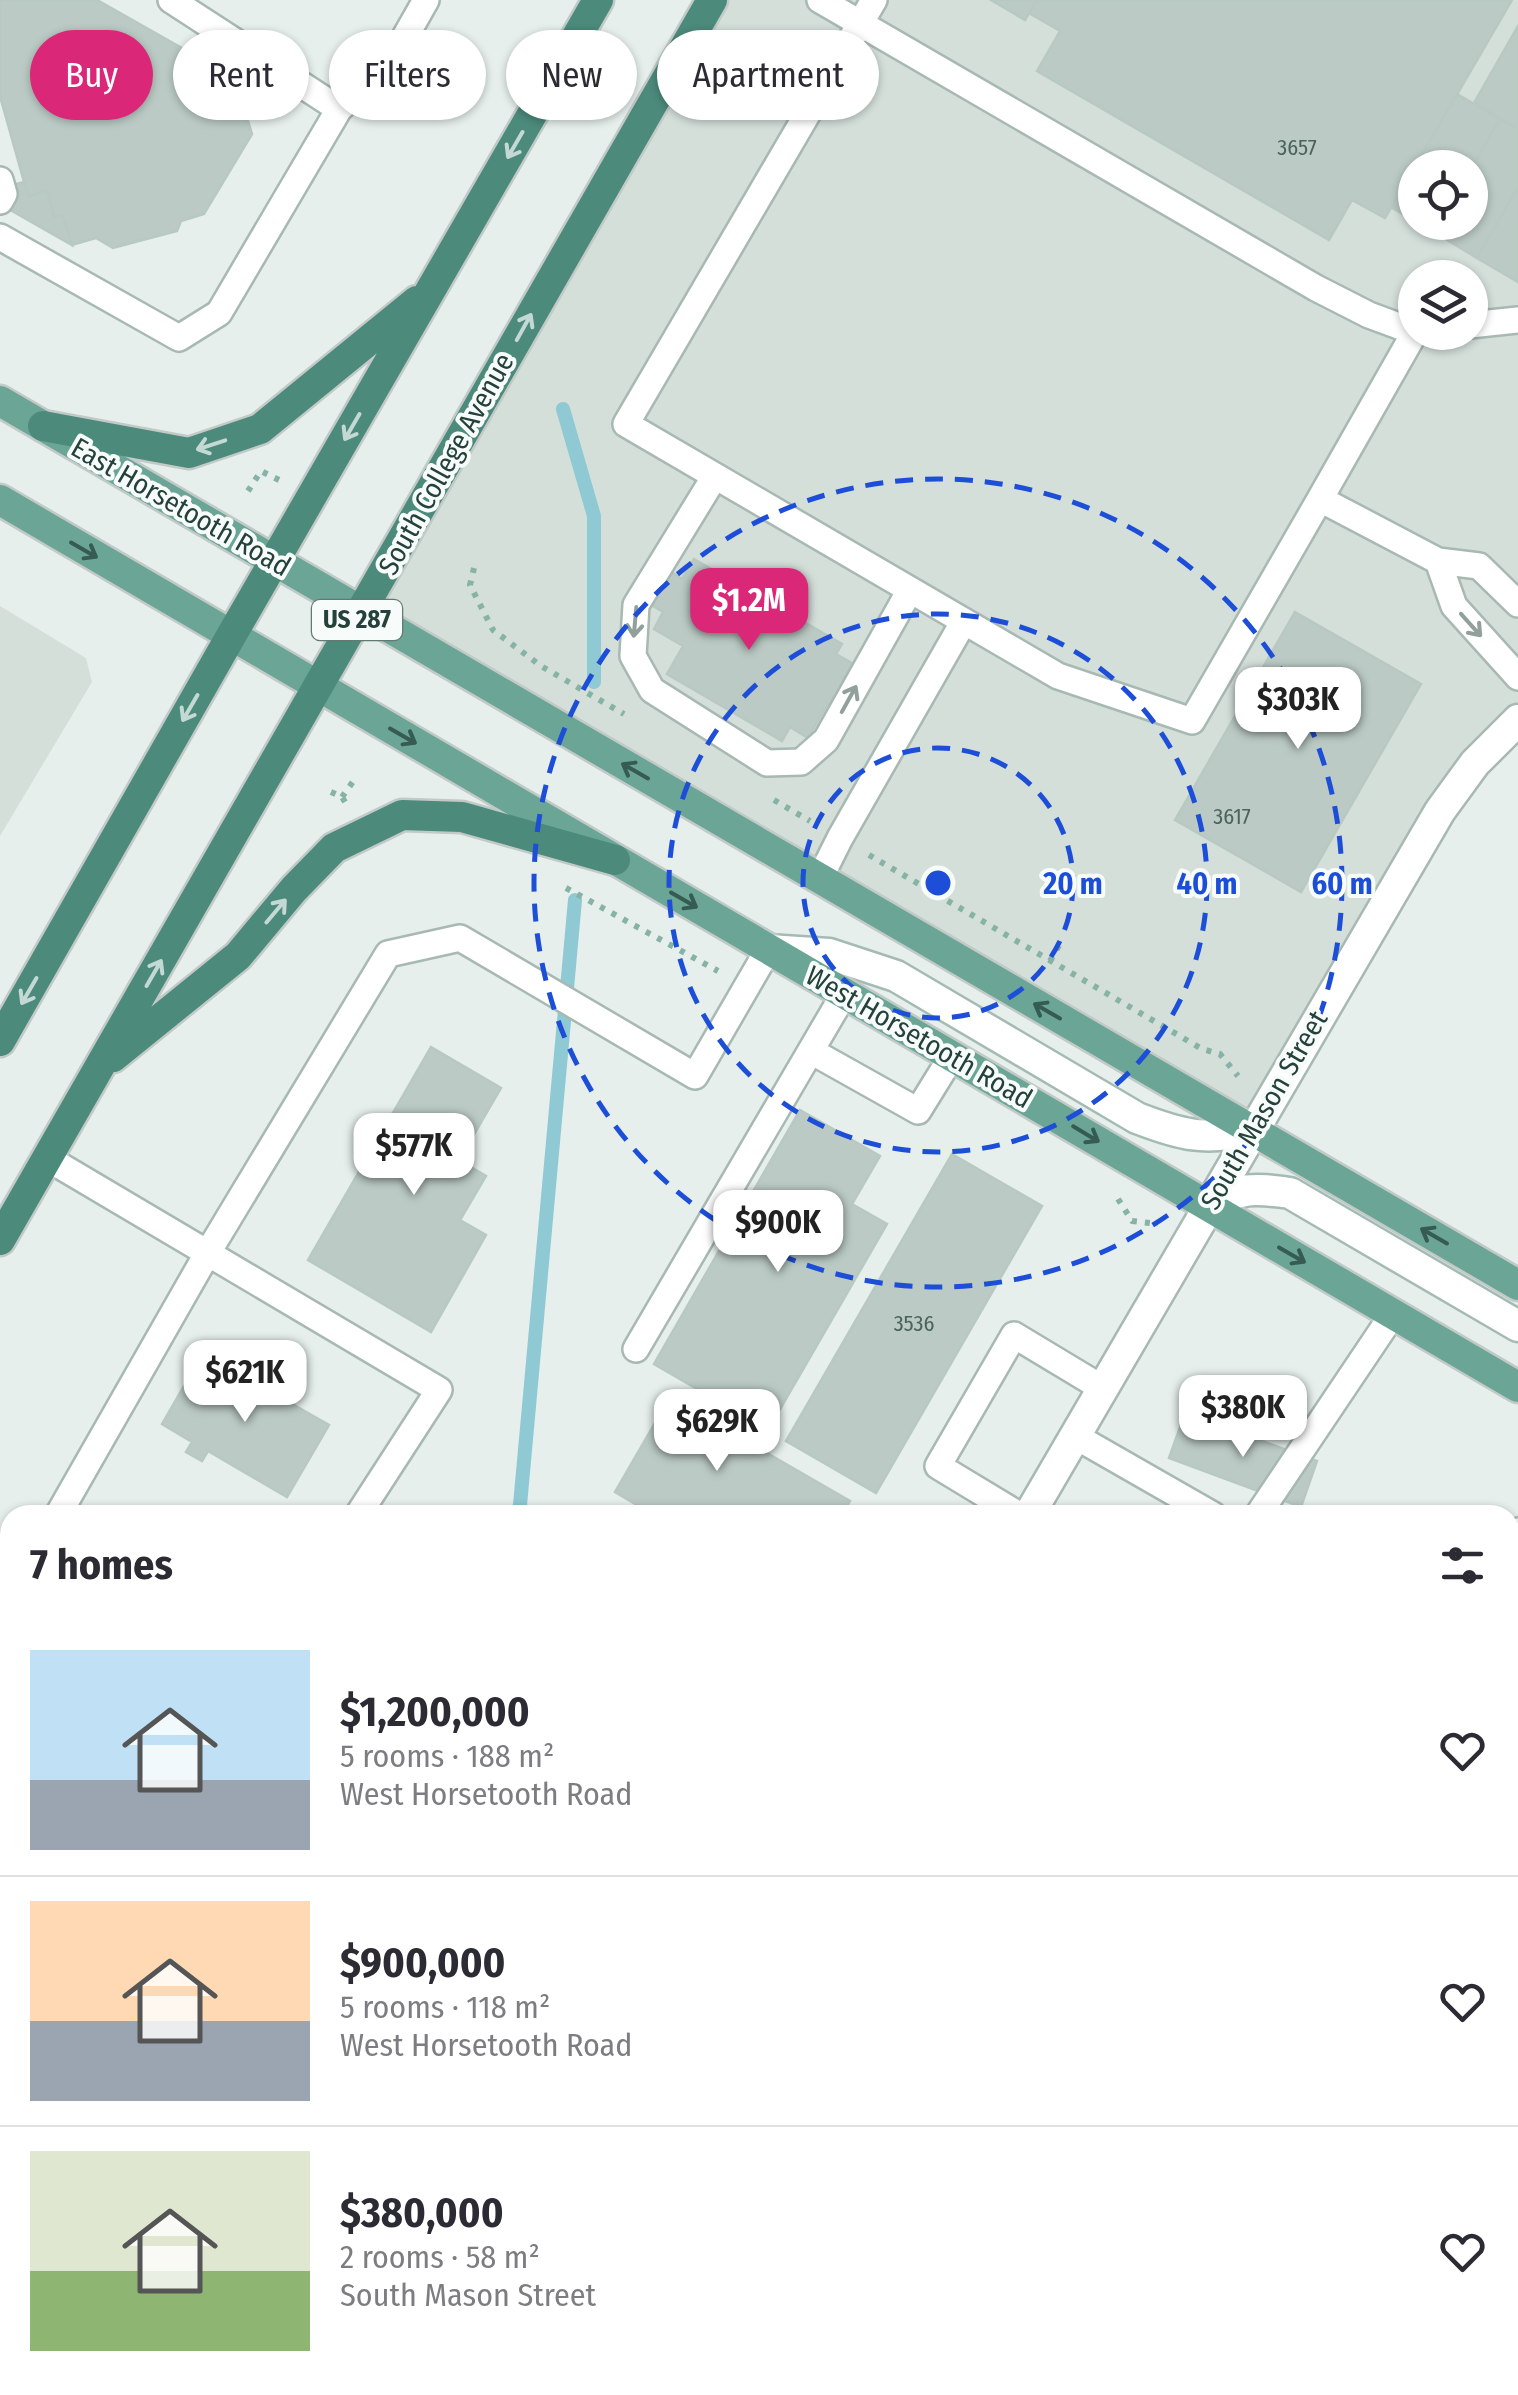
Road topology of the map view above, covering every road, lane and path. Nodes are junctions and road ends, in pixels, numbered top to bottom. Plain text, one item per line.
1 (171, 0) edge
2 (426, 0) edge
3 (598, 0) edge
4 (712, 0) edge
5 (820, 0) edge
6 (874, 0) edge
7 (861, 24) junction
8 (409, 30) edge
9 (329, 103) edge
10 (333, 120) edge
11 (0, 180) edge
12 (0, 201) edge
13 (0, 236) edge
14 (431, 290) junction
15 (1518, 320) edge
16 (1488, 323) edge
17 (1398, 326) edge
18 (1405, 350) edge
19 (0, 401) edge
20 (43, 426) junction
21 (715, 476) junction
22 (279, 480) dead end
23 (248, 490) dead end
24 (1320, 499) junction
25 (0, 500) edge
26 (275, 561) junction
27 (1438, 562) junction
28 (474, 568) dead end
29 (910, 590) junction
30 (1518, 604) edge
31 (362, 612) junction
32 (964, 621) junction
33 (493, 630) dead end
34 (231, 636) junction
35 (1518, 677) edge
36 (319, 687) junction
37 (1518, 720) edge
38 (357, 776) dead end
39 (342, 797) dead end
40 (876, 859) dead end
41 (615, 860) junction
42 (820, 878) junction
43 (943, 878) dead end
44 (555, 882) dead end
45 (938, 894) junction
46 (1061, 942) dead end
47 (768, 950) junction
48 (1050, 960) junction
49 (704, 963) dead end
50 (844, 994) junction
51 (0, 1041) edge
52 (811, 1051) junction
53 (1220, 1054) dead end
54 (952, 1056) junction
55 (99, 1068) junction
56 (1252, 1130) junction
57 (47, 1158) junction
58 (1208, 1206) junction
59 (0, 1240) edge
60 (207, 1254) junction
61 (1518, 1286) edge
62 (1393, 1314) junction
63 (1518, 1326) edge
64 (636, 1350) dead end
65 (1518, 1387) edge
66 (1102, 1388) junction
67 (1075, 1436) junction
68 (64, 1505) edge
69 (364, 1505) edge
70 (1002, 1505) edge
71 (1035, 1505) edge
72 (1196, 1505) edge
73 (1265, 1505) edge

1 - 9 lane
2 - 8 lane
3 -> 14 highway
31 -> 4 highway, South College Avenue / US 287
5 - 7 lane
6 - 7 lane
7 - 17 lane
7 - 21 lane
10 - 13 lane
11 - 12 lane
14 -> 20 highway
14 -> 26 highway
15 - 16 lane
18 - 24 lane
19 - 20 main road, East Horsetooth Road
20 - 26 main road, East Horsetooth Road
21 - 29 lane
21 -> 29 lane
22 - 23 path
24 - 27 lane
24 - 32 lane
25 -> 34 main road
26 - 31 main road, East Horsetooth Road
26 - 34 highway
27 - 30 lane
27 -> 35 lane
28 - 33 path
29 - 32 lane
31 - 36 highway, South College Avenue / US 287
42 -> 31 main road
32 - 42 lane
34 - 36 main road
34 -> 51 highway
36 -> 41 main road, West Horsetooth Road
55 -> 36 highway, South College Avenue / US 287
37 - 56 street, South Mason Street
38 - 39 path
40 - 45 path
41 -> 47 main road, West Horsetooth Road
55 -> 41 highway
56 -> 42 main road
43 - 45 path
44 - 49 path
45 - 48 path
46 - 48 path
47 - 50 main road, West Horsetooth Road
47 - 56 street
47 - 60 lane
48 - 53 path
50 - 52 lane
50 - 54 main road, West Horsetooth Road
52 - 54 lane
52 - 64 lane
54 -> 58 main road, West Horsetooth Road
55 - 57 highway, South College Avenue / US 287
56 - 58 street, South Mason Street
61 -> 56 main road
57 - 59 highway, South College Avenue / US 287
57 - 60 lane
58 -> 62 main road, West Horsetooth Road
58 - 63 street
58 - 66 street, South Mason Street
60 - 68 lane
60 - 69 lane
62 - 65 main road, West Horsetooth Road
62 - 73 lane
66 - 67 street, South Mason Street
66 - 70 lane
67 - 71 street, South Mason Street
67 - 72 lane

